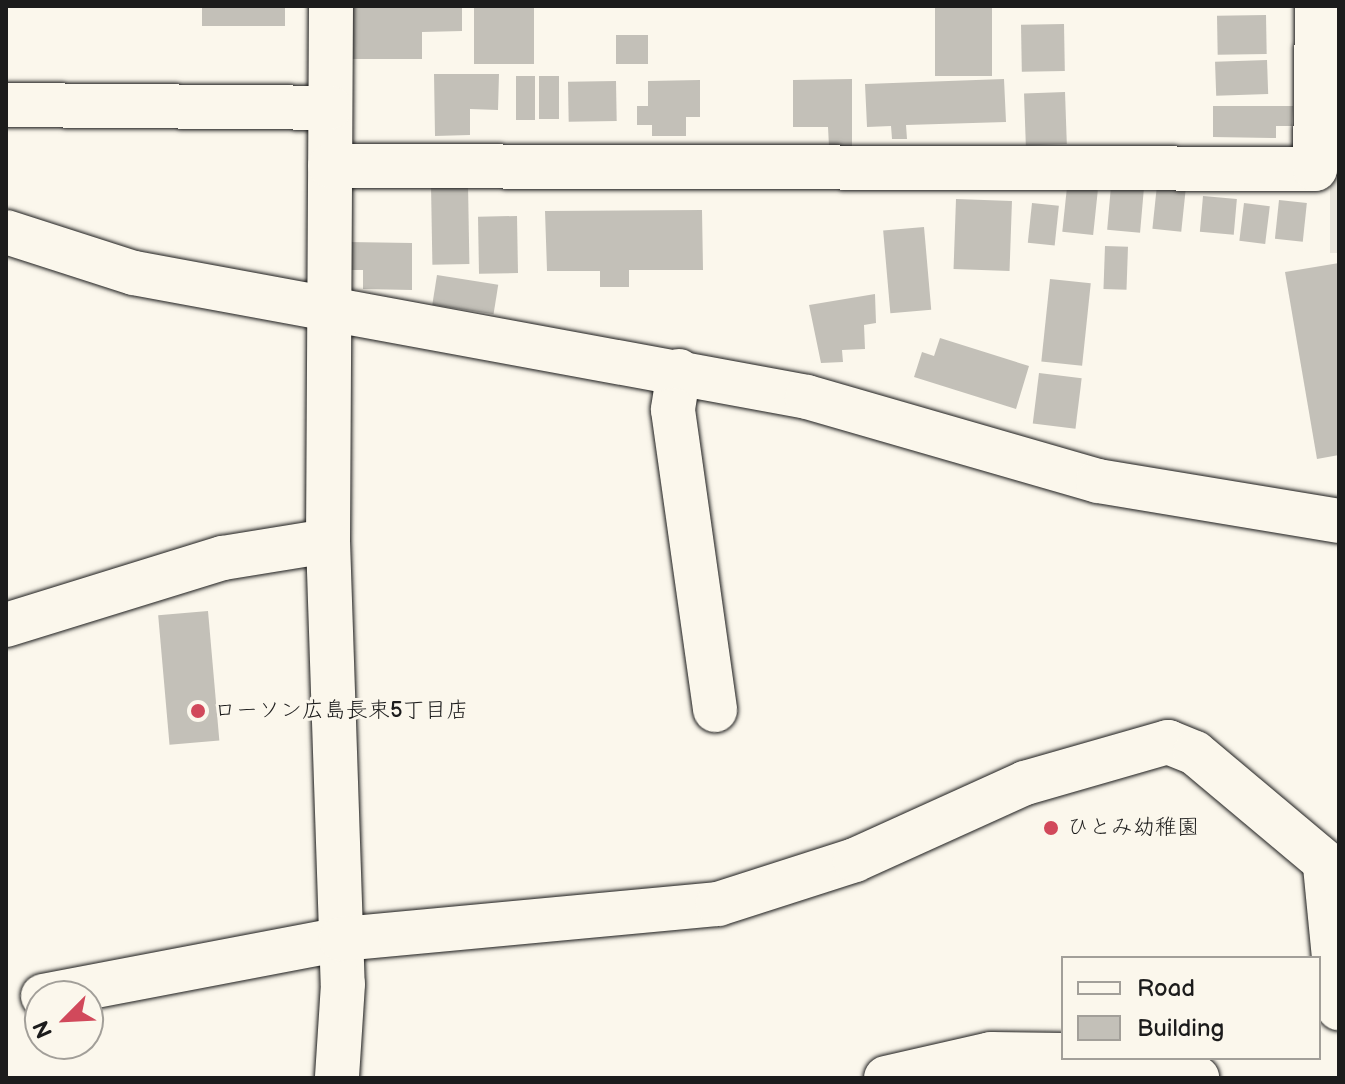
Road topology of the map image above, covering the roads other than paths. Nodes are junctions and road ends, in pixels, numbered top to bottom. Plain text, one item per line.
1 (331, 6) edge
2 (1317, 6) edge
3 (6, 105) edge
4 (330, 108) junction
5 (330, 166) junction
6 (6, 232) edge
7 (329, 304) junction
8 (679, 371) junction
9 (1339, 521) edge
10 (328, 541) junction
11 (6, 625) edge
12 (715, 710) dead end
13 (1332, 870) edge
14 (341, 939) junction
15 (104, 984) edge
16 (1339, 1008) edge
17 (1061, 1055) edge
18 (1092, 1060) edge
19 (337, 1078) edge
20 (886, 1078) edge
21 (1197, 1078) edge

1 - 4 street
2 - 5 street
3 - 4 street
4 - 5 street
5 - 7 street
6 - 7 street
7 - 8 street
7 - 10 street
8 - 9 street
8 - 12 street
10 - 11 street
10 - 14 street
13 - 14 street
13 - 16 street
14 - 15 street
14 - 19 street
17 - 20 street
18 - 21 street

